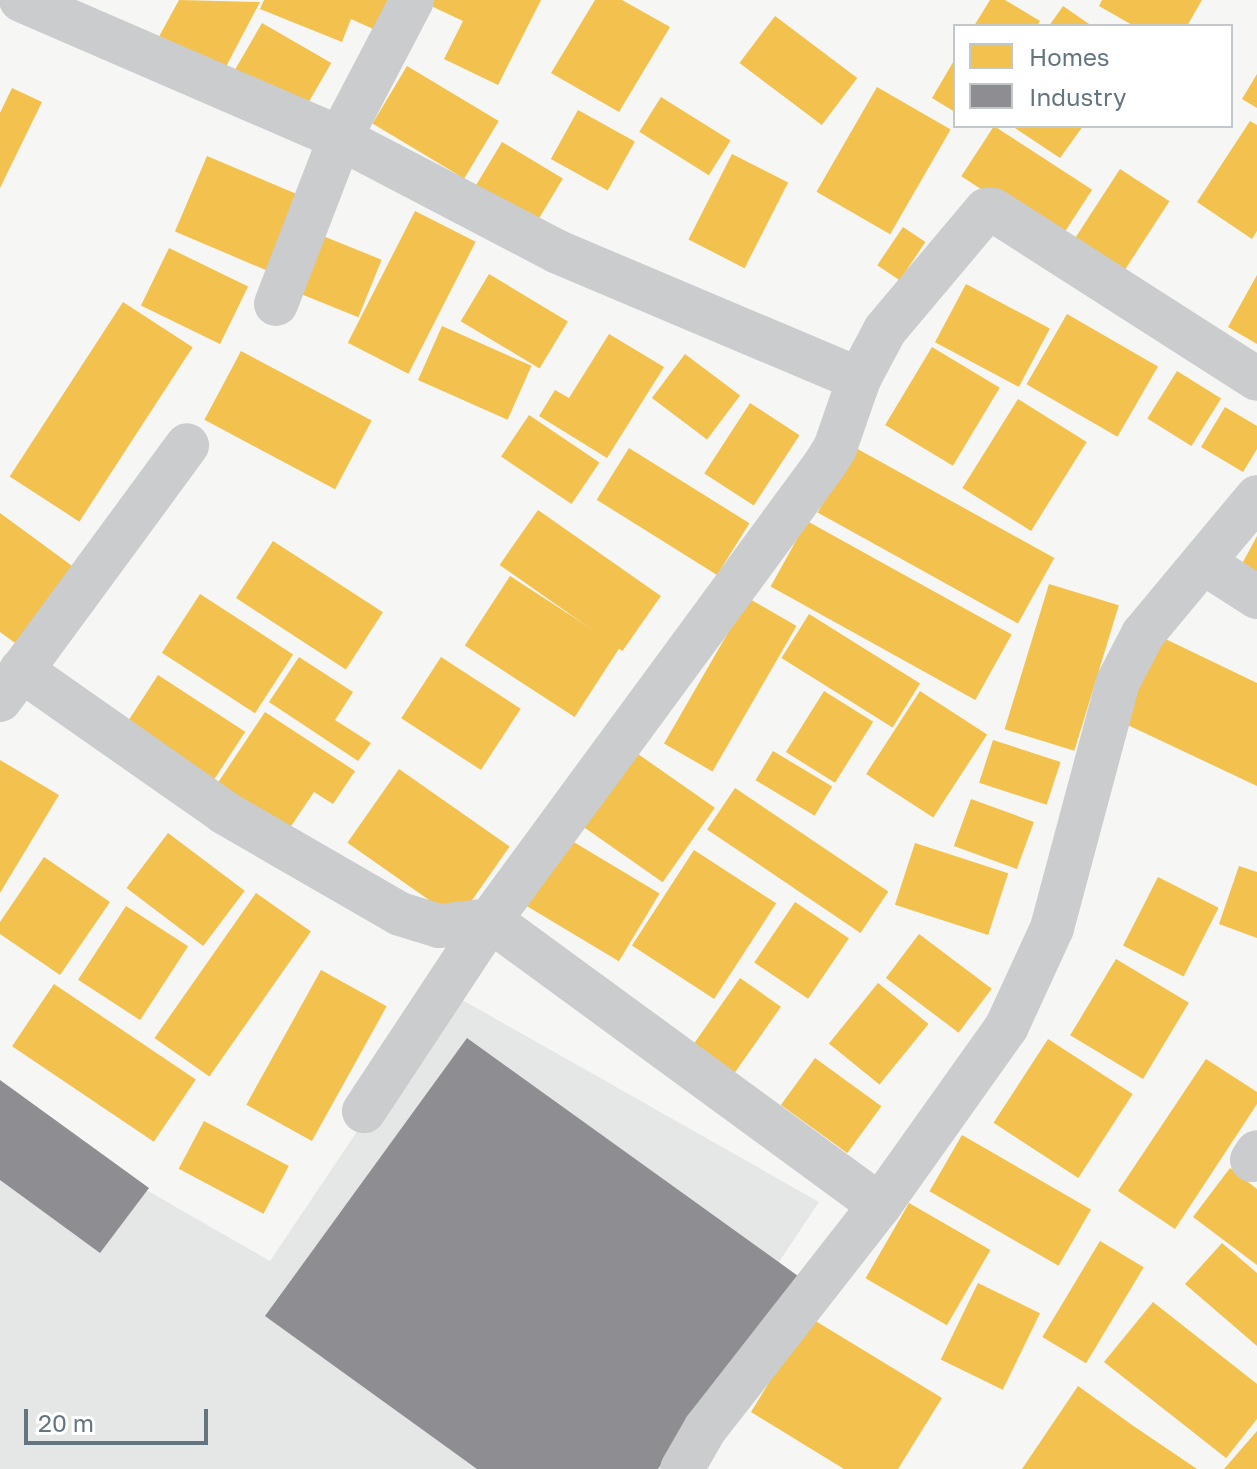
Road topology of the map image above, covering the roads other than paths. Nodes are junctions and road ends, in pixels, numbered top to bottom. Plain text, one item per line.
1 (21, 0) edge
2 (412, 0) edge
3 (340, 138) junction
4 (276, 304) dead end
5 (859, 379) junction
6 (1257, 379) edge
7 (187, 445) dead end
8 (1257, 497) edge
9 (1204, 563) junction
10 (1257, 597) edge
11 (11, 685) edge
12 (490, 920) junction
13 (364, 1111) dead end
14 (880, 1205) junction
15 (682, 1469) edge

1 - 3 street
2 - 3 street
3 - 4 street
3 - 5 street
5 - 6 street
5 - 12 street
7 - 11 street
8 - 9 street
9 - 10 street
9 - 14 street
11 - 12 street
12 - 13 street
12 - 14 street
14 - 15 street

